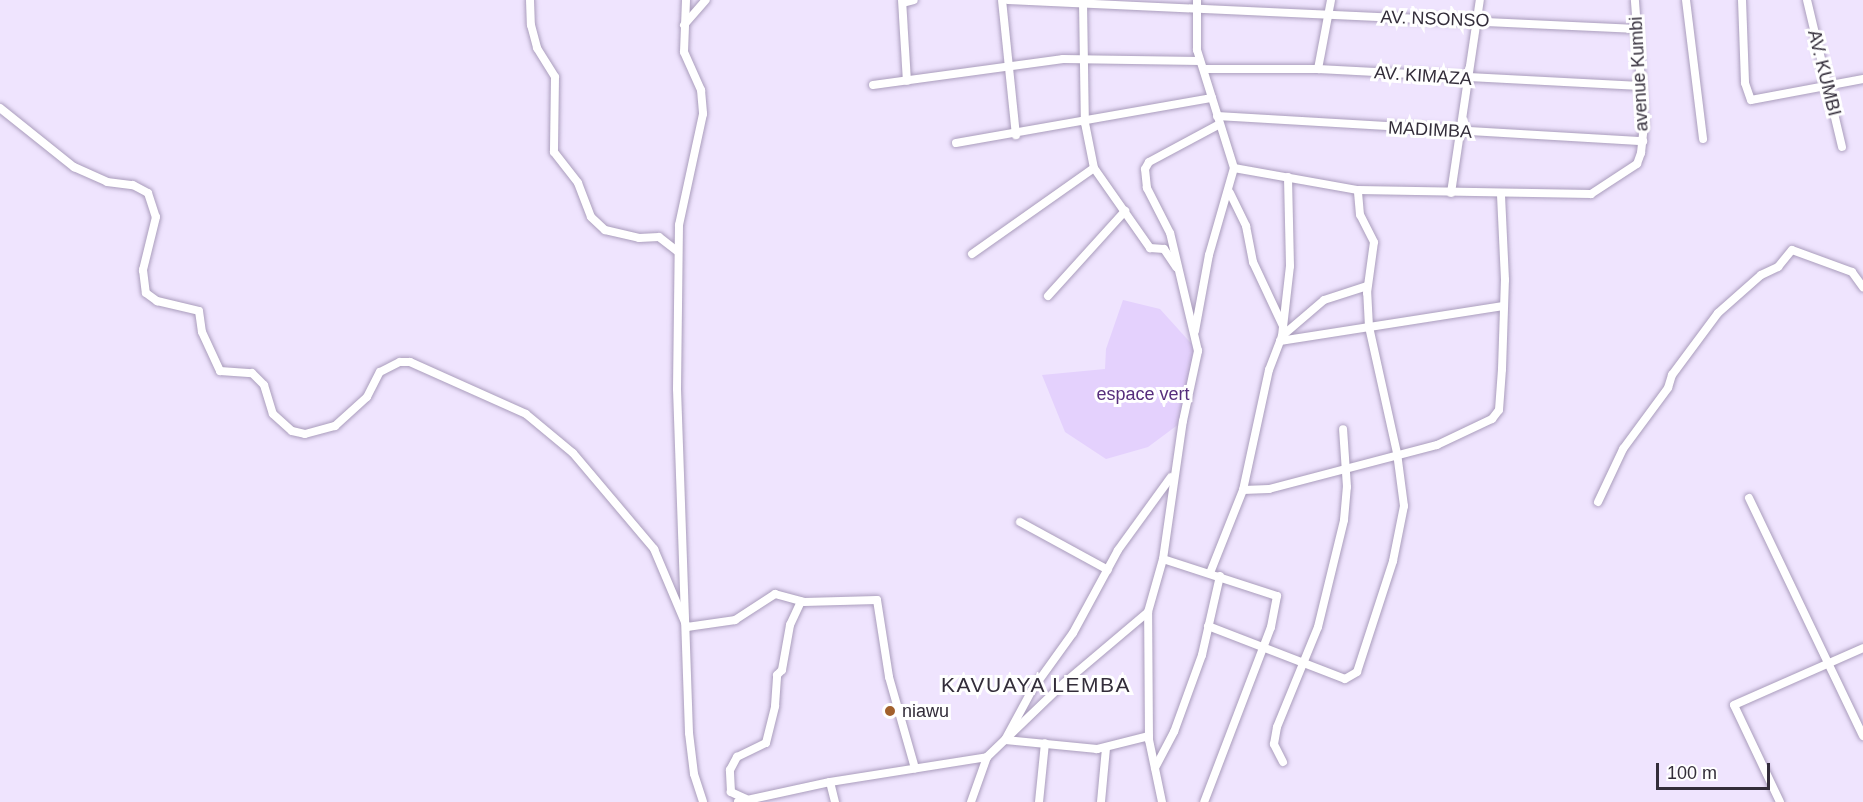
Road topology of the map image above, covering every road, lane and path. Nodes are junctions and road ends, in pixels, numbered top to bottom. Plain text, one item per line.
1 (530, 0) edge
2 (686, 0) edge
3 (706, 0) edge
4 (914, 0) edge
5 (1002, 0) edge
6 (1008, 0) edge
7 (1197, 0) edge
8 (1331, 0) edge
9 (1480, 0) edge
10 (1635, 0) edge
11 (1686, 0) edge
12 (1742, 0) edge
13 (1808, 0) edge
14 (903, 2) edge
15 (1083, 3) edge
16 (1197, 10) junction
17 (1329, 14) junction
18 (1477, 20) junction
19 (684, 26) junction
20 (1637, 29) junction
21 (1083, 59) junction
22 (1203, 65) junction
23 (1006, 68) junction
24 (1318, 69) junction
25 (1863, 78) edge
26 (1467, 79) junction
27 (907, 81) junction
28 (873, 85) dead end
29 (1641, 86) junction
30 (1828, 88) junction
31 (1212, 98) junction
32 (0, 108) edge
33 (1217, 120) junction
34 (1085, 123) junction
35 (1458, 131) junction
36 (1016, 135) junction
37 (1703, 139) dead end
38 (1643, 141) junction
39 (956, 143) dead end
40 (1842, 147) dead end
41 (1094, 168) junction
42 (1234, 168) junction
43 (1288, 177) junction
44 (1358, 190) junction
45 (1230, 193) junction
46 (1451, 193) junction
47 (1501, 195) junction
48 (1125, 211) junction
49 (677, 251) junction
50 (972, 254) dead end
51 (1181, 274) junction
52 (1367, 286) junction
53 (1863, 287) edge
54 (1048, 296) dead end
55 (1503, 306) junction
56 (1284, 326) junction
57 (1369, 327) junction
58 (1195, 331) junction
59 (1281, 338) junction
60 (1343, 429) dead end
61 (1397, 453) junction
62 (1346, 468) junction
63 (1171, 477) dead end
64 (1243, 490) junction
65 (1749, 498) dead end
66 (1598, 502) dead end
67 (1020, 522) dead end
68 (1163, 559) junction
69 (1108, 570) junction
70 (1210, 573) junction
71 (1220, 576) junction
72 (801, 601) junction
73 (1148, 612) junction
74 (1208, 626) junction
75 (687, 627) junction
76 (1263, 646) junction
77 (1863, 648) edge
78 (1305, 662) junction
79 (1828, 663) junction
80 (1149, 736) junction
81 (1863, 736) edge
82 (1005, 740) junction
83 (1045, 743) junction
84 (1106, 748) junction
85 (987, 757) junction
86 (1283, 762) dead end
87 (915, 768) junction
88 (1155, 768) junction
89 (830, 782) junction
90 (743, 801) edge
91 (703, 802) edge
92 (834, 802) edge
93 (971, 802) edge
94 (1039, 802) edge
95 (1101, 802) edge
96 (1162, 802) edge
97 (1204, 802) edge
98 (1780, 802) edge

1 - 49 street
2 - 19 street
3 - 19 street
4 - 14 street
5 - 23 street
6 - 15 street, AV. NSONSO
7 - 16 street
8 - 17 street
9 - 18 street
10 - 20 street, avenue Kumbi
11 - 37 street
12 - 30 street
13 - 30 street, AV. KUMBI
14 - 27 street
15 - 16 street, AV. NSONSO
15 - 21 street
16 - 17 street, AV. NSONSO
16 - 22 street
17 - 18 street, AV. NSONSO
17 - 24 street
18 - 20 street, AV. NSONSO
18 - 26 street
19 - 49 street
20 - 29 street, avenue Kumbi
21 - 22 street, AV. KIMAZA
21 - 23 street, AV. KIMAZA
21 - 34 street
22 - 24 street, AV. KIMAZA
22 - 31 street
23 - 27 street, AV. KIMAZA
23 - 36 street
24 - 26 street, AV. KIMAZA
25 - 30 street
26 - 29 street, AV. KIMAZA
26 - 35 street
27 - 28 street, AV. KIMAZA
29 - 38 street, avenue Kumbi
30 - 40 street, AV. KUMBI
31 - 33 street
31 - 34 street
32 - 75 street
33 - 35 street, MADIMBA
33 - 42 street
33 - 51 street
34 - 36 street
34 - 41 street
35 - 38 street, MADIMBA
35 - 46 street
36 - 39 street
38 - 47 street, avenue Kumbi
41 - 48 street
41 - 50 street
42 - 43 street
42 - 45 street
43 - 44 street
43 - 56 street
44 - 46 street
44 - 52 street
45 - 56 street
45 - 58 street
46 - 47 street
47 - 55 street
48 - 51 street
48 - 54 street
49 - 75 street
51 - 58 street
52 - 57 street
52 - 59 street
53 - 66 street
55 - 57 street
55 - 61 street
56 - 59 street
57 - 59 street
57 - 61 street
58 - 68 street
59 - 64 street
60 - 62 street
61 - 62 street
61 - 78 street
62 - 64 street
62 - 78 street
63 - 69 street
64 - 70 street
65 - 79 street
67 - 69 street
68 - 70 street
68 - 73 street
69 - 82 street
70 - 71 street
71 - 74 street
71 - 76 street
72 - 75 street
72 - 87 street
72 - 90 street
73 - 80 street
73 - 82 street
74 - 76 street
74 - 88 street
75 - 91 street
76 - 78 street
76 - 97 street
77 - 79 street
78 - 86 street
79 - 81 street
79 - 98 street
80 - 84 street
80 - 88 street
82 - 83 street
82 - 85 street
83 - 84 street
83 - 94 street
84 - 95 street
85 - 87 street
85 - 93 street
87 - 89 street
88 - 96 street
89 - 90 street
89 - 92 street

